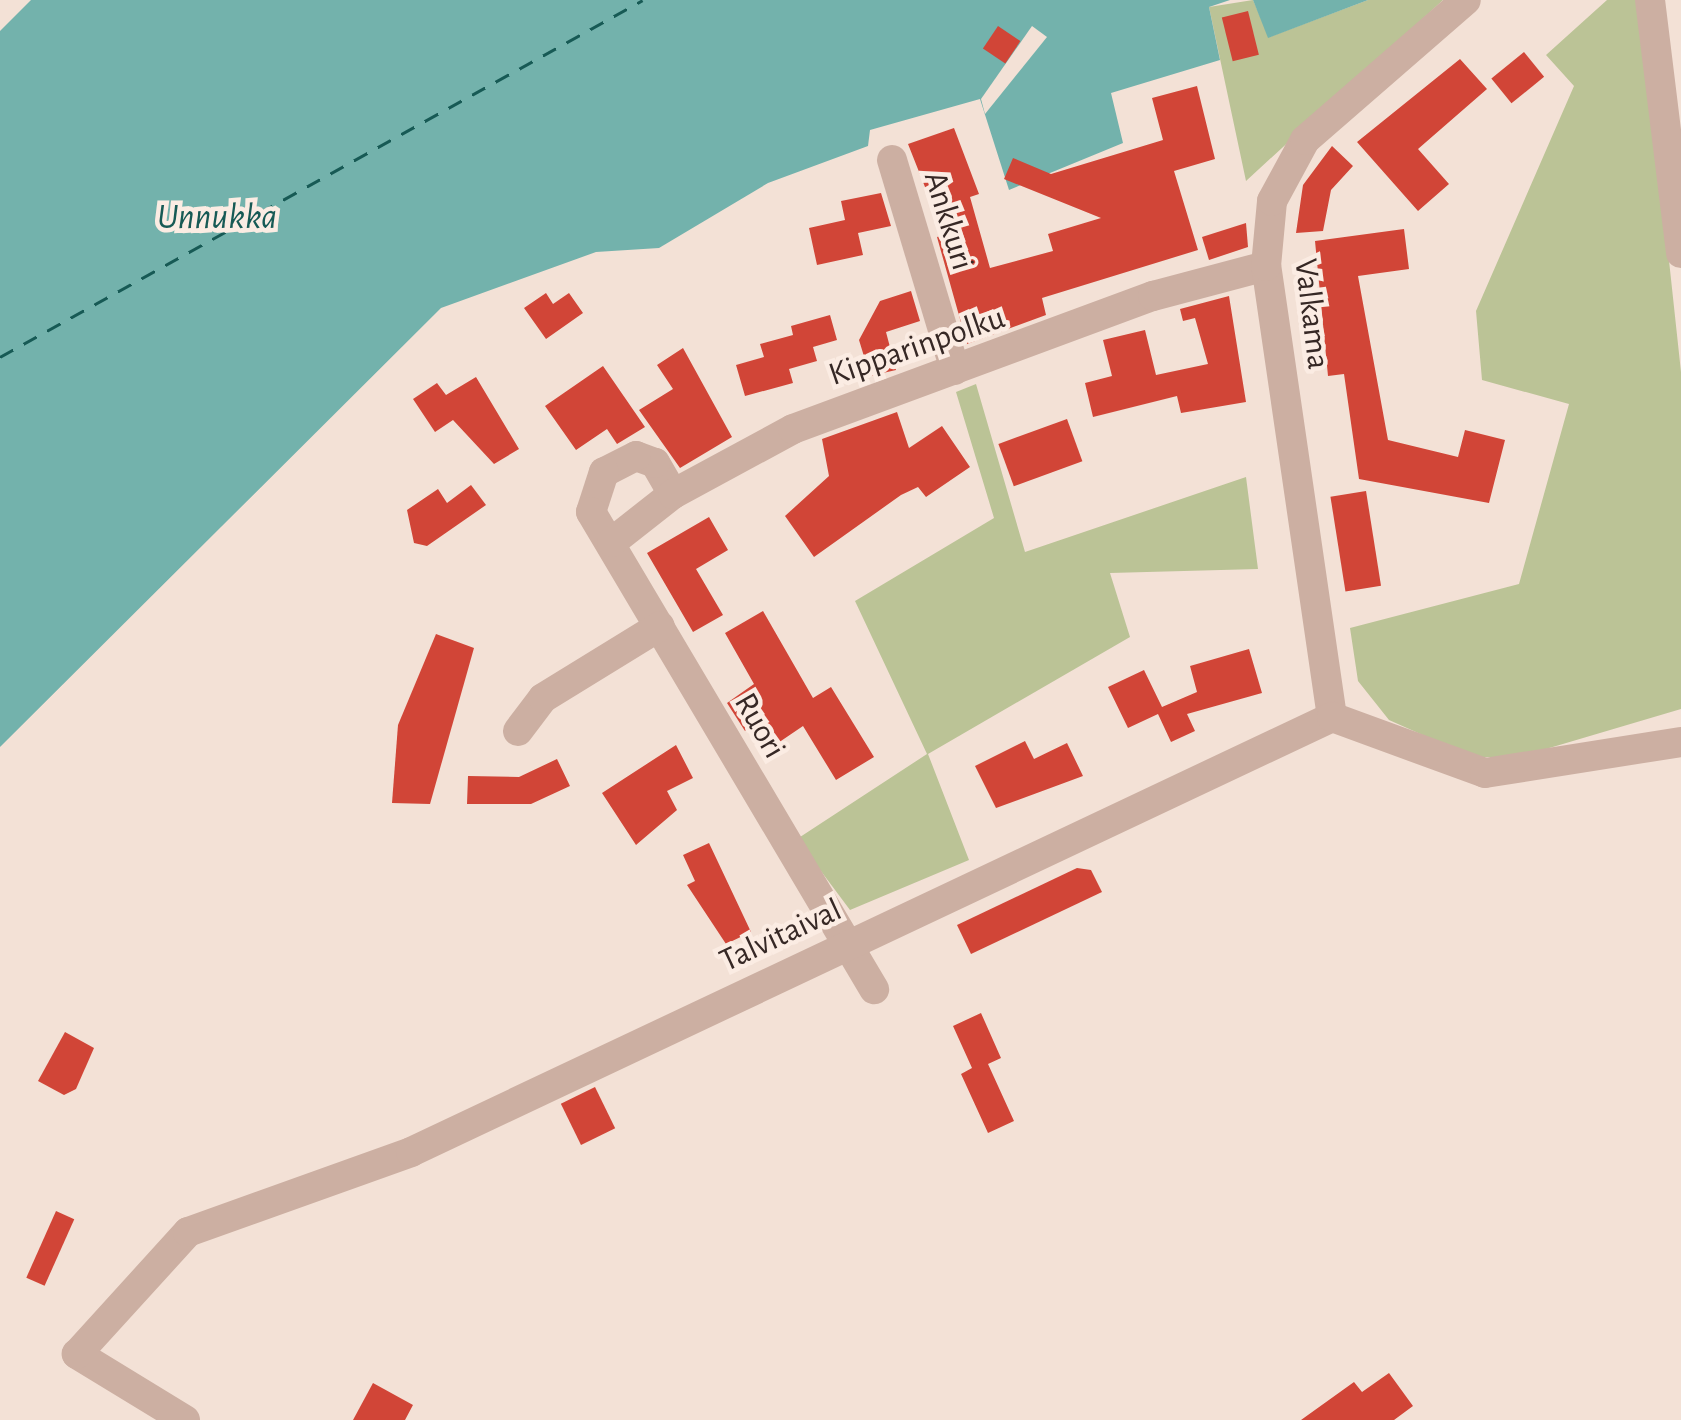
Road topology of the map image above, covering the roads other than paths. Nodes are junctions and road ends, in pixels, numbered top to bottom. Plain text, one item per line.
1 (1466, 0) edge
2 (1650, 0) edge
3 (892, 160) dead end
4 (1681, 253) edge
5 (1266, 266) junction
6 (956, 370) junction
7 (673, 494) junction
8 (612, 542) junction
9 (660, 626) junction
10 (1332, 717) junction
11 (518, 731) dead end
12 (1681, 742) edge
13 (847, 945) junction
14 (874, 989) dead end
15 (184, 1420) edge

1 - 5 street, Valkama
2 - 4 street
3 - 6 street, Ankkuri
5 - 6 street, Kipparinpolku
5 - 10 street, Valkama
6 - 7 street, Kipparinpolku
7 - 8 street, Kipparinpolku
7 - 8 street, Ruori
8 - 9 street, Ruori
9 - 11 street
9 - 13 street, Ruori
10 - 12 street
10 - 13 street, Talvitaival
13 - 14 street, Ruori
13 - 15 street, Talvitaival

